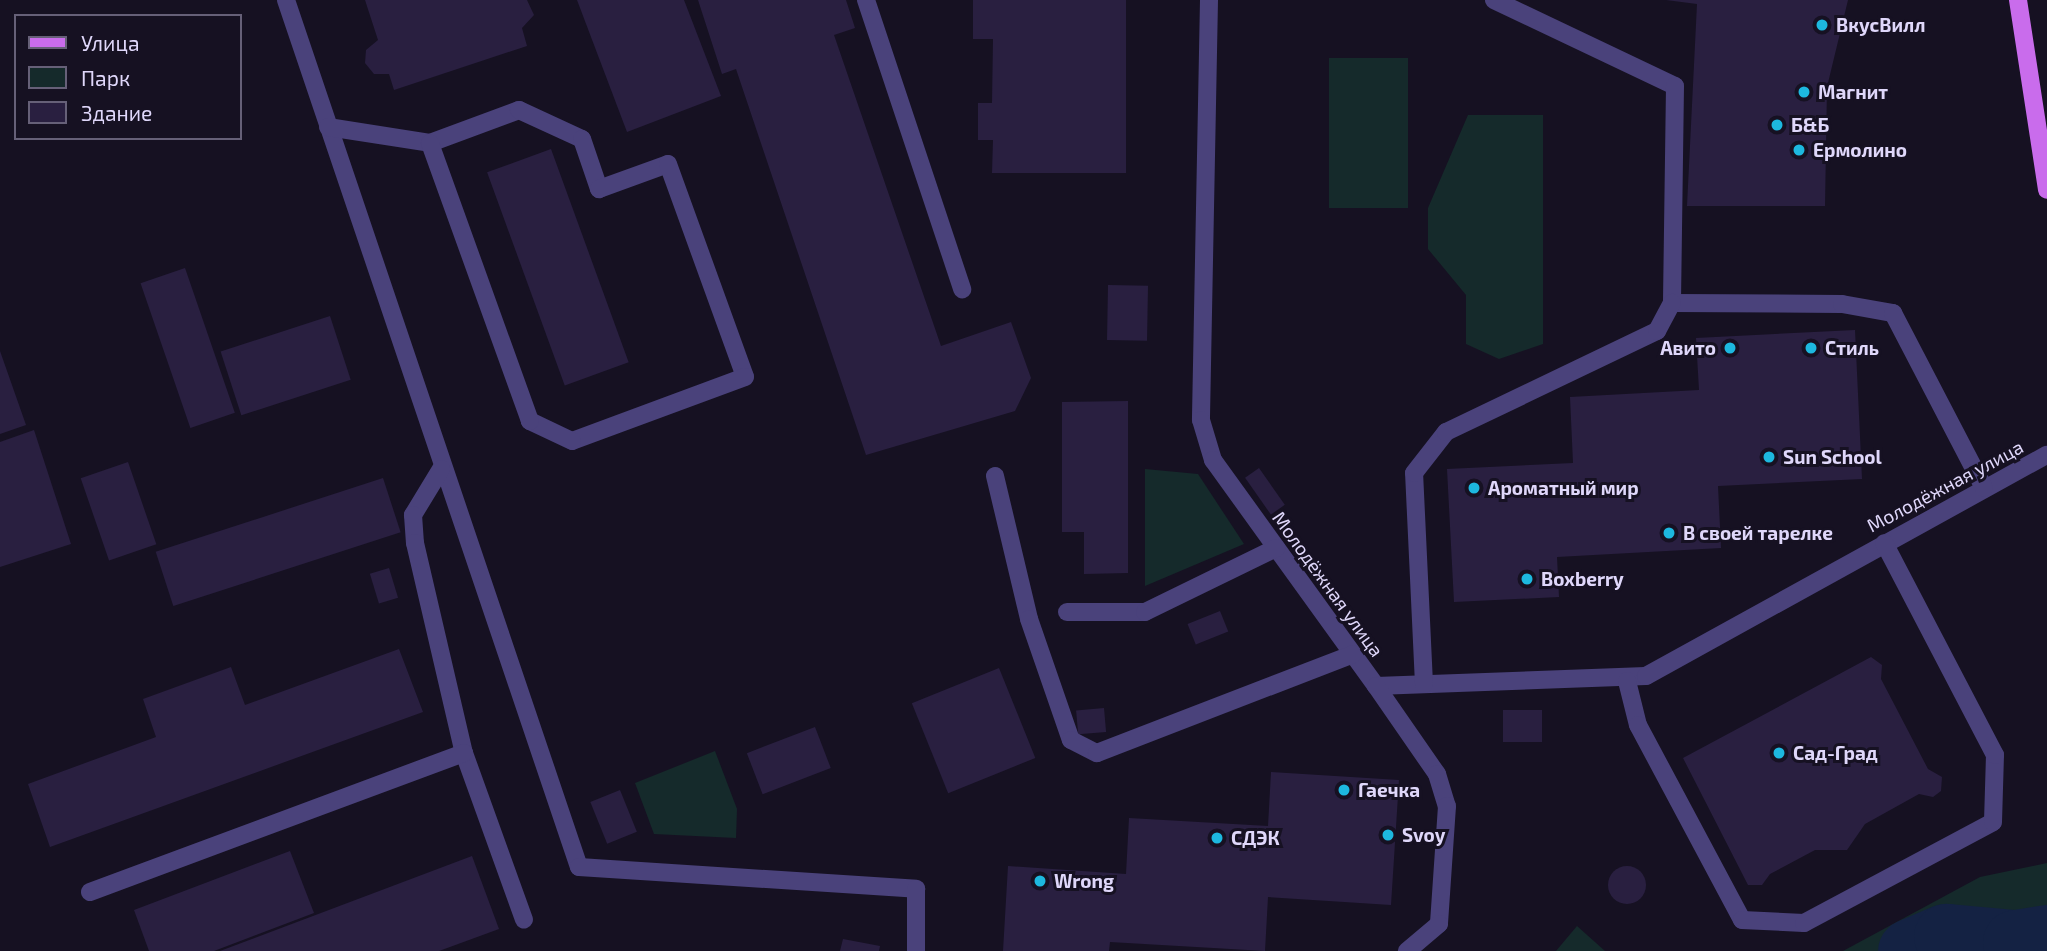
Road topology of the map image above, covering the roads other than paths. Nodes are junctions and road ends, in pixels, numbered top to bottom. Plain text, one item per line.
1 (286, 0) edge
2 (866, 0) edge
3 (1209, 0) edge
4 (1494, 0) edge
5 (2018, 0) edge
6 (328, 127) junction
7 (430, 142) junction
8 (2047, 190) edge
9 (962, 289) dead end
10 (1672, 303) junction
11 (2047, 455) edge
12 (440, 469) junction
13 (995, 476) dead end
14 (1984, 488) junction
15 (1884, 543) junction
16 (1276, 548) junction
17 (1067, 612) dead end
18 (1353, 654) junction
19 (1627, 681) junction
20 (1424, 684) junction
21 (1376, 686) junction
22 (464, 753) junction
23 (90, 892) dead end
24 (524, 920) dead end
25 (916, 951) edge
26 (1407, 951) edge

1 - 6 street
2 - 9 street
3 - 16 street, Молодёжная улица
4 - 10 street
5 - 8 main road
6 - 7 street
6 - 12 street
7 - 7 street
10 - 14 street
10 - 20 street
11 - 14 street, Молодёжная улица
12 - 22 street
12 - 25 street
13 - 18 street
14 - 15 street, Молодёжная улица
15 - 19 street, Молодёжная улица
15 - 19 street
16 - 17 street
16 - 18 street, Молодёжная улица
18 - 21 street, Молодёжная улица
19 - 20 street, Молодёжная улица
20 - 21 street, Молодёжная улица
21 - 26 street
22 - 23 street
22 - 24 street

